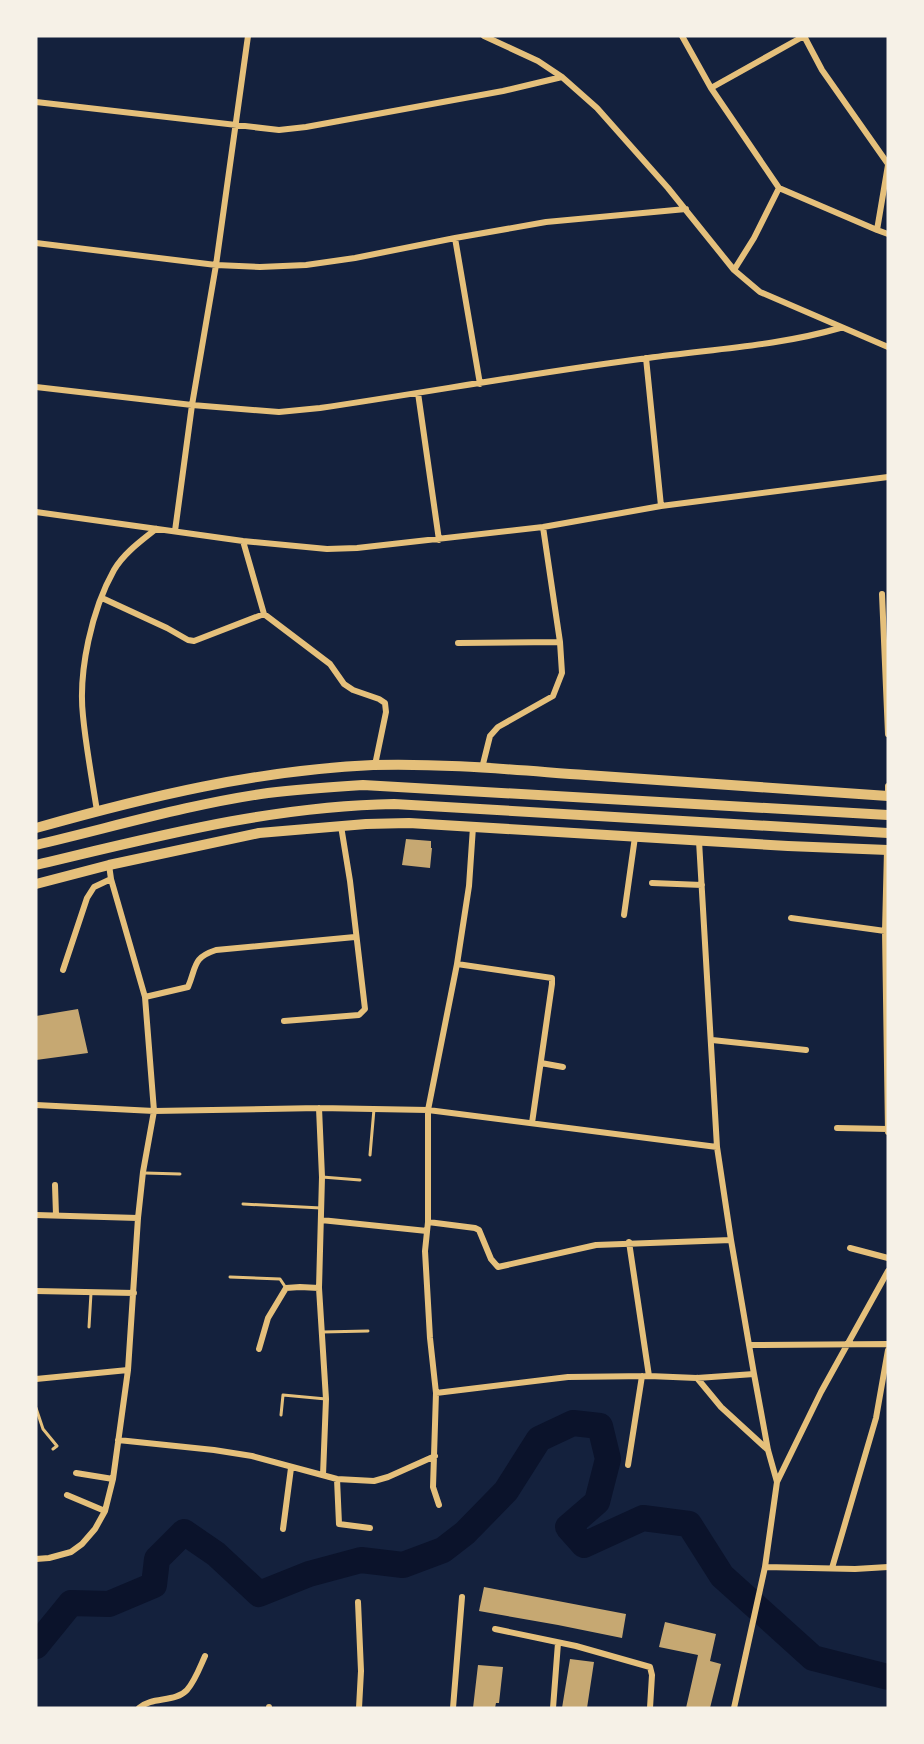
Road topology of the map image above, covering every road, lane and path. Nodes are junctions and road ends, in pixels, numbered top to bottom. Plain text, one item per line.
1 (248, 36) edge
2 (484, 36) edge
3 (682, 36) edge
4 (804, 36) edge
5 (562, 77) junction
6 (711, 88) junction
7 (36, 102) edge
8 (236, 124) junction
9 (888, 165) edge
10 (779, 188) junction
11 (686, 209) junction
12 (877, 230) junction
13 (888, 234) edge
14 (454, 238) junction
15 (36, 243) edge
16 (216, 265) junction
17 (734, 270) junction
18 (840, 328) junction
19 (888, 347) edge
20 (646, 358) junction
21 (480, 384) junction
22 (36, 387) edge
23 (418, 393) junction
24 (192, 405) junction
25 (888, 477) edge
26 (661, 506) junction
27 (36, 512) edge
28 (543, 527) junction
29 (156, 529) junction
30 (175, 531) junction
31 (439, 540) junction
32 (243, 541) junction
33 (882, 594) dead end
34 (102, 598) junction
35 (264, 614) junction
36 (560, 642) junction
37 (458, 643) dead end
38 (887, 688) edge
39 (888, 734) edge
40 (375, 765) junction
41 (482, 768) junction
42 (888, 786) edge
43 (888, 796) edge
44 (97, 810) junction
45 (888, 815) edge
46 (340, 825) junction
47 (473, 827) junction
48 (36, 828) edge
49 (888, 833) edge
50 (635, 837) junction
51 (699, 841) junction
52 (36, 845) edge
53 (887, 850) edge
54 (36, 865) edge
55 (109, 865) junction
56 (111, 879) junction
57 (652, 883) dead end
58 (36, 884) edge
59 (702, 885) junction
60 (624, 915) dead end
61 (791, 918) dead end
62 (885, 931) junction
63 (355, 937) junction
64 (458, 964) junction
65 (63, 970) dead end
66 (145, 998) junction
67 (284, 1021) dead end
68 (712, 1040) junction
69 (806, 1050) dead end
70 (541, 1063) junction
71 (564, 1067) dead end
72 (36, 1104) edge
73 (319, 1108) junction
74 (374, 1109) junction
75 (428, 1110) junction
76 (154, 1111) junction
77 (532, 1123) junction
78 (837, 1128) dead end
79 (888, 1131) edge
80 (717, 1147) junction
81 (370, 1155) dead end
82 (143, 1172) junction
83 (180, 1174) dead end
84 (322, 1177) junction
85 (360, 1180) dead end
86 (55, 1185) dead end
87 (243, 1204) dead end
88 (321, 1208) junction
89 (36, 1215) edge
90 (56, 1215) junction
91 (138, 1218) junction
92 (321, 1220) junction
93 (428, 1222) junction
94 (427, 1231) junction
95 (731, 1240) junction
96 (629, 1242) junction
97 (850, 1248) dead end
98 (888, 1258) edge
99 (888, 1270) edge
100 (230, 1277) dead end
101 (286, 1288) junction
102 (319, 1288) junction
103 (36, 1291) edge
104 (91, 1292) junction
105 (134, 1293) junction
106 (89, 1327) dead end
107 (368, 1331) dead end
108 (322, 1332) junction
109 (848, 1344) junction
110 (888, 1344) edge
111 (750, 1345) junction
112 (259, 1349) dead end
113 (888, 1350) edge
114 (128, 1370) junction
115 (754, 1374) junction
116 (642, 1376) junction
117 (649, 1376) junction
118 (697, 1378) junction
119 (36, 1379) edge
120 (435, 1393) junction
121 (326, 1399) junction
122 (36, 1408) edge
123 (281, 1415) dead end
124 (118, 1440) junction
125 (53, 1449) dead end
126 (768, 1450) junction
127 (435, 1456) junction
128 (628, 1465) dead end
129 (291, 1468) junction
130 (76, 1473) dead end
131 (323, 1475) junction
132 (113, 1479) junction
133 (338, 1479) junction
134 (777, 1482) junction
135 (67, 1495) dead end
136 (439, 1505) dead end
137 (105, 1511) junction
138 (283, 1528) dead end
139 (370, 1528) dead end
140 (36, 1559) edge
141 (765, 1567) junction
142 (888, 1567) edge
143 (832, 1568) junction
144 (462, 1597) dead end
145 (358, 1602) dead end
146 (495, 1629) dead end
147 (558, 1643) junction
148 (206, 1656) dead end
149 (139, 1708) edge
150 (359, 1708) edge
151 (453, 1708) edge
152 (553, 1708) edge
153 (650, 1708) edge
154 (734, 1708) edge

1 - 8 street
2 - 5 street
3 - 6 street
4 - 6 street
4 - 9 street
5 - 8 street
5 - 11 street
6 - 10 street
7 - 8 street
8 - 16 street
9 - 12 street
10 - 12 street
10 - 17 street
11 - 14 street
11 - 17 street
12 - 13 street
14 - 16 street
14 - 21 street
15 - 16 street
16 - 24 street
17 - 18 street
18 - 19 street
18 - 20 street
20 - 21 street
20 - 26 street
21 - 23 street
22 - 24 street
23 - 24 street
23 - 31 street
24 - 30 street
25 - 26 street
26 - 28 street
27 - 29 street
28 - 31 street
28 - 36 street
29 - 30 street
29 - 34 street
30 - 32 street
31 - 32 street
32 - 35 street
33 - 38 street
34 - 35 street
34 - 44 street
35 - 40 street
36 - 37 street
36 - 41 street
38 - 39 street
40 - 41 main road
40 - 44 main road
41 - 43 main road
42 - 43 street
44 - 48 main road
45 - 52 main road
46 - 47 main road
46 - 55 main road
46 - 63 street
47 - 50 main road
47 - 64 street
49 - 54 main road
50 - 51 main road
50 - 60 street
51 - 53 main road
51 - 59 street
53 - 62 street
55 - 56 street
55 - 58 main road
56 - 65 street
56 - 66 street
57 - 59 street
59 - 68 street
61 - 62 street
62 - 79 street
63 - 66 street
63 - 67 street
64 - 70 street
64 - 75 street
66 - 76 street
68 - 69 street
68 - 80 street
70 - 71 street
70 - 77 street
72 - 76 street
73 - 74 street
73 - 76 street
73 - 84 street
74 - 75 street
74 - 81 lane
75 - 77 street
75 - 93 street
76 - 82 street
77 - 80 street
78 - 79 street
80 - 95 street
82 - 83 lane
82 - 91 street
84 - 85 lane
84 - 88 street
86 - 90 street
87 - 88 lane
88 - 92 street
89 - 90 street
90 - 91 street
91 - 105 street
92 - 94 street
92 - 102 street
93 - 94 street
93 - 96 street
94 - 120 street
95 - 96 street
95 - 111 street
96 - 117 street
97 - 98 street
99 - 109 street
100 - 101 lane
101 - 102 street
101 - 112 street
102 - 108 street
103 - 104 street
104 - 105 street
104 - 106 lane
105 - 114 street
107 - 108 lane
108 - 121 street
109 - 110 street
109 - 111 street
109 - 134 street
111 - 115 street
113 - 143 street
114 - 119 street
114 - 124 street
115 - 118 street
115 - 126 street
116 - 117 street
116 - 120 street
116 - 128 street
117 - 118 street
118 - 126 street
120 - 127 street
121 - 123 lane
121 - 131 street
122 - 125 lane
124 - 129 street
124 - 132 street
126 - 134 street
127 - 133 street
127 - 136 street
129 - 131 street
129 - 138 street
130 - 132 street
131 - 133 street
132 - 137 street
133 - 139 street
134 - 141 street
135 - 137 street
137 - 140 street
141 - 143 street
141 - 154 street
142 - 143 street
144 - 151 street
145 - 150 street
146 - 147 street
147 - 152 street
147 - 153 street
148 - 149 street

